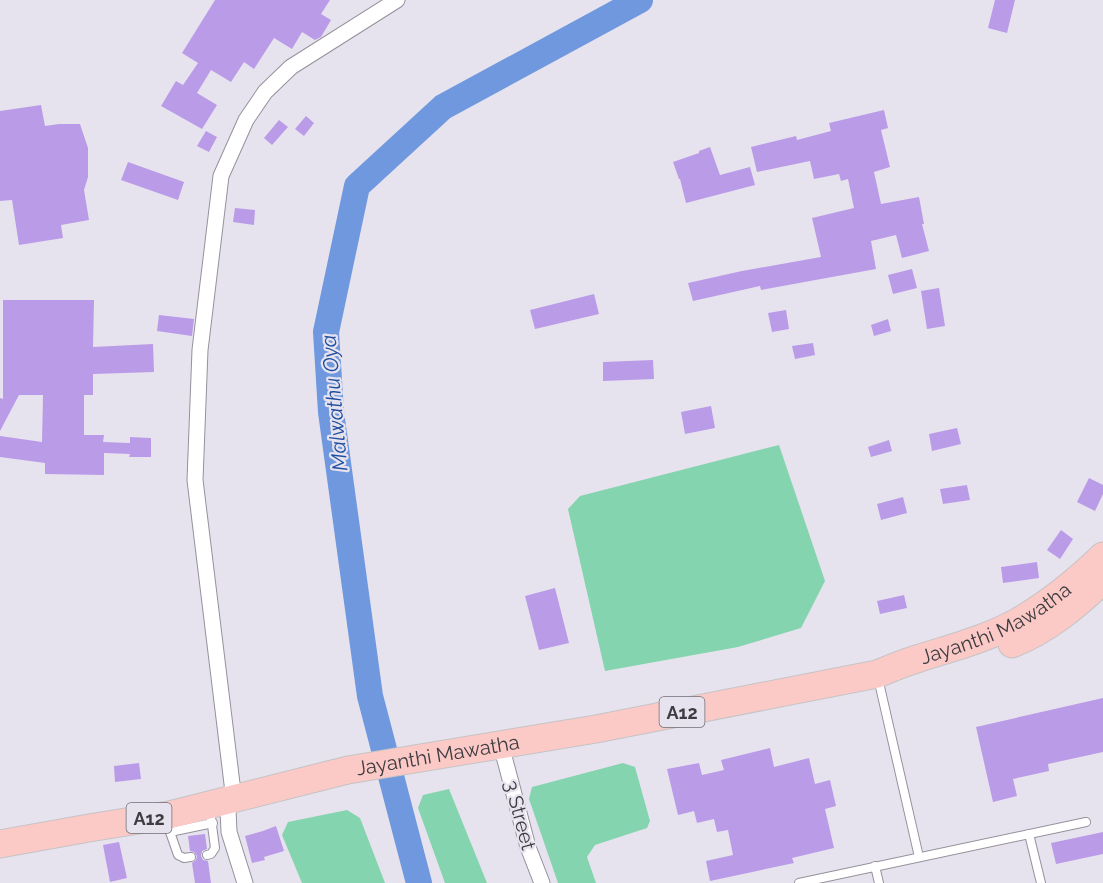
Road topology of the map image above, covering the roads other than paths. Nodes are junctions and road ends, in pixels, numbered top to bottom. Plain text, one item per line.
1 (397, 0) edge
2 (1103, 556) edge
3 (1103, 580) edge
4 (878, 674) junction
5 (493, 747) junction
6 (221, 809) junction
7 (1086, 822) dead end
8 (170, 823) junction
9 (1029, 834) junction
10 (0, 844) edge
11 (207, 855) dead end
12 (191, 857) dead end
13 (919, 857) junction
14 (875, 866) junction
15 (245, 883) edge
16 (542, 883) edge
17 (799, 883) edge
18 (879, 883) edge
19 (1041, 883) edge

1 - 6 street
2 - 4 highway, Jayanthi Mawatha / A12
3 - 4 highway, Jayanthi Mawatha / A12
4 - 5 highway, Jayanthi Mawatha / A12
4 - 13 lane
5 - 6 highway, Jayanthi Mawatha / A12
5 - 16 street, 3 Street
6 - 8 highway, Jayanthi Mawatha / A12
6 - 11 lane
6 - 15 street
7 - 9 lane
8 - 10 highway, Jayanthi Mawatha / A12
8 - 12 lane
9 - 13 lane
9 - 19 lane
13 - 14 lane
14 - 17 lane
14 - 18 lane

